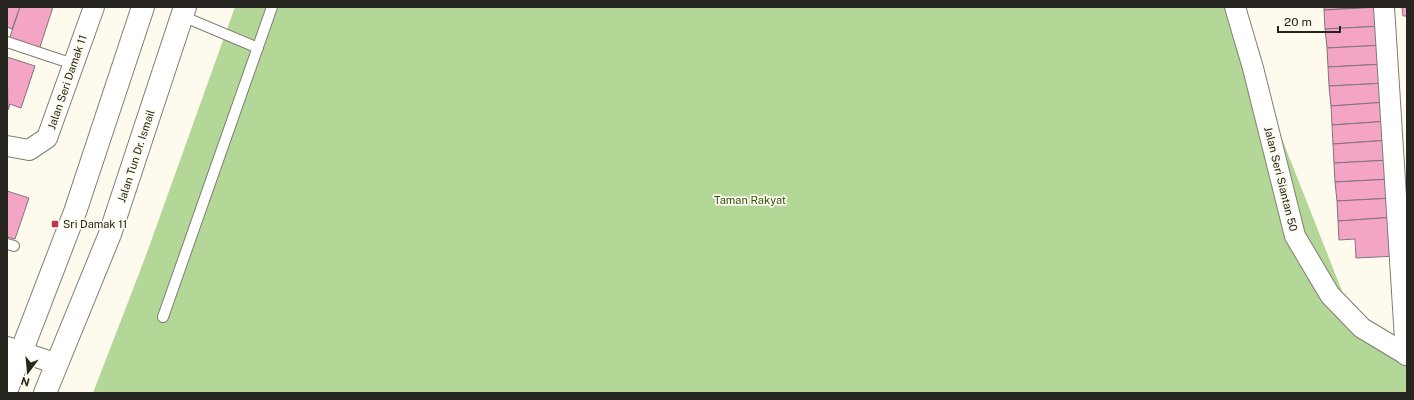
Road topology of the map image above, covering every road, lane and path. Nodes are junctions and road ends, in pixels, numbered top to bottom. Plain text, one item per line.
1 (94, 7) edge
2 (143, 7) edge
3 (272, 7) edge
4 (1235, 7) edge
5 (1384, 7) edge
6 (184, 11) edge
7 (7, 42) edge
8 (258, 48) junction
9 (73, 64) junction
10 (7, 146) edge
11 (162, 317) dead end
12 (14, 349) edge
13 (1407, 355) edge
14 (57, 364) junction
15 (7, 389) edge
16 (45, 393) edge

1 - 9 street, Jalan Seri Damak 11
2 - 12 street
3 - 8 lane
4 - 13 street, Jalan Seri Siantan 50
5 - 13 street
6 - 8 lane
6 - 14 street, Jalan Tun Dr. Ismail
7 - 9 lane
8 - 11 lane
9 - 10 street, Jalan Seri Damak 11
12 - 14 street
12 - 15 street
14 - 16 street, Jalan Tun Dr. Ismail

